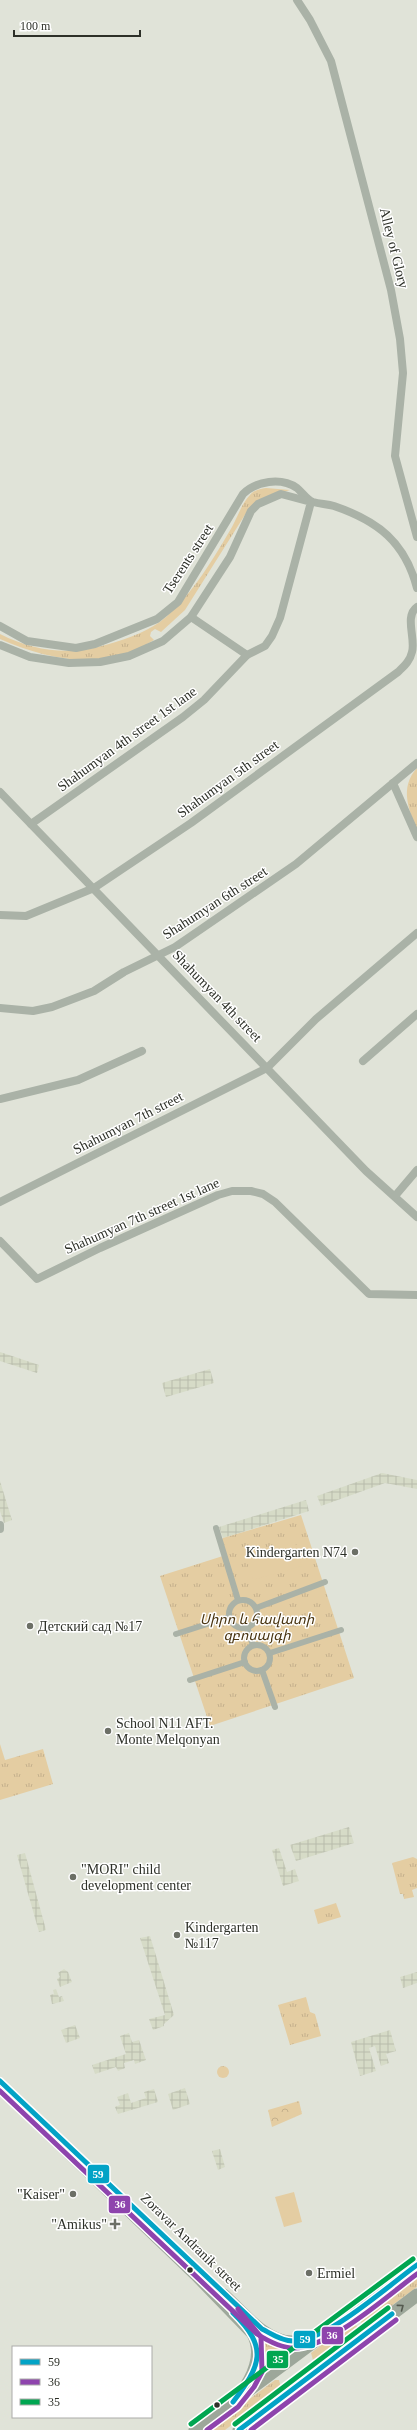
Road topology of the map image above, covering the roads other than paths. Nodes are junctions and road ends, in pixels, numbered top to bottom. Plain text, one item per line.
1 (297, 0) edge
2 (311, 502) junction
3 (417, 537) edge
4 (417, 588) edge
5 (417, 607) edge
6 (191, 617) junction
7 (0, 626) edge
8 (0, 645) edge
9 (247, 655) junction
10 (417, 763) edge
11 (392, 783) junction
12 (0, 792) edge
13 (32, 824) junction
14 (417, 837) edge
15 (94, 888) junction
16 (0, 915) edge
17 (417, 933) edge
18 (159, 954) junction
19 (0, 1008) edge
20 (417, 1014) edge
21 (142, 1051) dead end
22 (363, 1061) dead end
23 (267, 1068) junction
24 (0, 1099) edge
25 (417, 1170) edge
26 (395, 1196) junction
27 (0, 1202) edge
28 (417, 1218) edge
29 (0, 1241) edge
30 (417, 1295) edge
31 (0, 1525) edge
32 (0, 1528) edge
33 (216, 1528) dead end
34 (325, 1582) dead end
35 (238, 1600) junction
36 (256, 1608) junction
37 (229, 1617) junction
38 (248, 1627) junction
39 (341, 1630) dead end
40 (176, 1634) dead end
41 (253, 1645) junction
42 (270, 1653) junction
43 (245, 1662) junction
44 (262, 1670) junction
45 (190, 1680) dead end
46 (275, 1707) dead end
47 (0, 2081) edge
48 (0, 2088) edge
49 (417, 2265) edge
50 (417, 2295) edge
51 (324, 2334) junction
52 (233, 2402) junction
53 (195, 2430) edge
54 (239, 2430) edge

1 - 3 street, Alley of Glory
2 - 4 street
2 - 6 street
2 - 7 street, Tserents street
2 - 9 street, Shahumyan 4th street 1st lane
5 - 15 street, Shahumyan 5th street
6 - 8 street
6 - 9 street
9 - 13 street, Shahumyan 4th street 1st lane
10 - 11 street, Shahumyan 6th street
11 - 14 street
11 - 18 street, Shahumyan 6th street
12 - 13 street, Shahumyan 4th street
13 - 15 street, Shahumyan 4th street
15 - 16 street, Shahumyan 5th street
15 - 18 street, Shahumyan 4th street
17 - 23 street, Shahumyan 7th street
18 - 19 street, Shahumyan 6th street
18 - 23 street, Shahumyan 4th street
20 - 22 street
21 - 24 street
23 - 26 street, Shahumyan 4th street
23 - 27 street, Shahumyan 7th street
25 - 26 street
26 - 28 street, Shahumyan 4th street
29 - 30 street, Shahumyan 7th street 1st lane
31 - 32 street
33 - 35 street
34 - 36 street
35 - 36 street
35 - 37 street
36 - 38 street
37 - 38 street
37 - 40 street
38 - 41 street
39 - 42 street
41 - 42 street
41 - 43 street
42 - 44 street
43 - 44 street
43 - 45 street
44 - 46 street
47 - 51 main road, Zoravar Andranik street
48 - 52 main road, Zoravar Andranik street
49 - 51 highway
54 -> 50 highway
51 - 52 highway
52 - 53 highway

